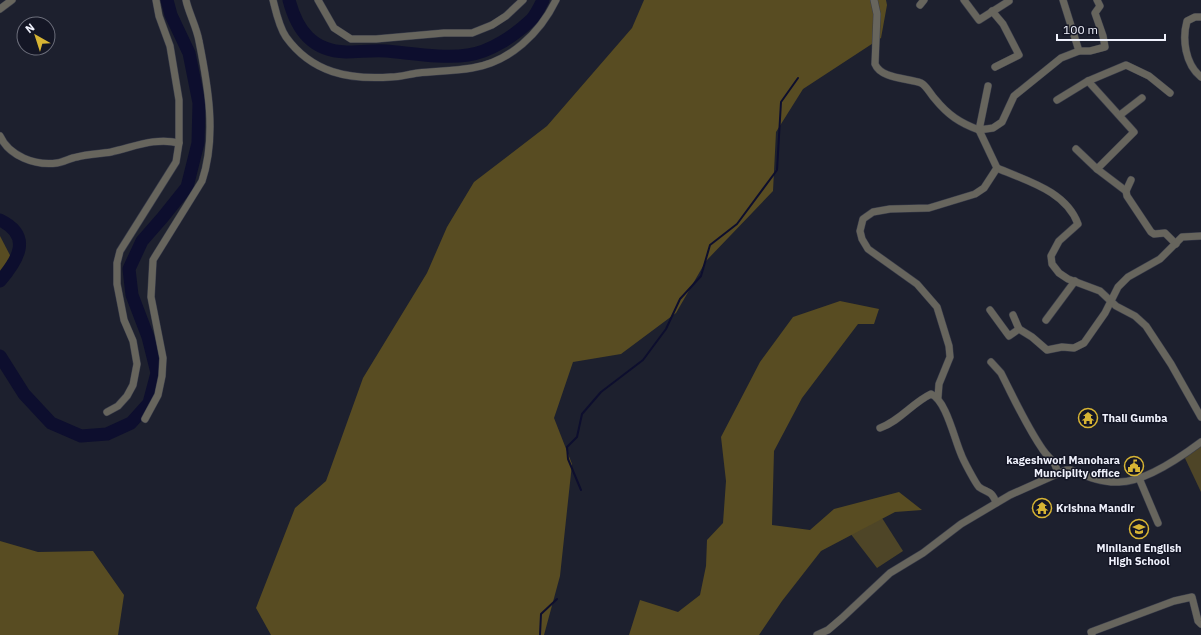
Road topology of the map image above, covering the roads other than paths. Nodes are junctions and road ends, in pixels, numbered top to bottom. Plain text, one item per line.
1 (12, 0) edge
2 (156, 0) edge
3 (186, 0) edge
4 (273, 0) edge
5 (318, 0) edge
6 (523, 0) edge
7 (556, 0) edge
8 (874, 0) edge
9 (964, 0) edge
10 (1063, 0) edge
11 (1097, 0) edge
12 (1009, 1) edge
13 (0, 10) edge
14 (992, 11) junction
15 (1201, 17) edge
16 (1079, 51) junction
17 (995, 67) dead end
18 (1201, 77) edge
19 (1088, 81) junction
20 (988, 86) dead end
21 (1170, 93) dead end
22 (1142, 98) dead end
23 (1057, 100) dead end
24 (1120, 115) junction
25 (979, 130) junction
26 (0, 136) edge
27 (179, 143) junction
28 (1076, 149) dead end
29 (997, 168) junction
30 (1097, 169) junction
31 (1131, 180) dead end
32 (1126, 191) junction
33 (1201, 236) edge
34 (1176, 244) junction
35 (1075, 281) junction
36 (1110, 299) junction
37 (990, 310) dead end
38 (1013, 315) dead end
39 (1046, 320) dead end
40 (1019, 329) junction
41 (991, 362) dead end
42 (938, 397) junction
43 (107, 412) dead end
44 (1201, 417) edge
45 (145, 419) dead end
46 (880, 428) dead end
47 (1201, 442) edge
48 (1057, 473) junction
49 (1139, 478) junction
50 (996, 503) junction
51 (1158, 523) dead end
52 (1201, 624) edge
53 (817, 635) edge
54 (1092, 635) edge

1 - 13 street
2 - 27 street
3 - 45 street
4 - 7 street
5 - 6 street
8 - 25 street
9 - 14 street
10 - 16 street
11 - 16 street
12 - 14 street
14 - 17 street
15 - 18 street
16 - 25 street
19 - 21 street
19 - 23 street
19 - 24 street
20 - 25 street
22 - 24 street
24 - 30 street
25 - 29 street
26 - 27 street
27 - 43 street
28 - 30 street
29 - 35 street
29 - 42 street
30 - 32 street
31 - 32 street
32 - 34 street
33 - 34 street
34 - 36 street
35 - 36 street
35 - 39 street
36 - 40 street
36 - 44 street
37 - 40 street
38 - 40 street
41 - 48 street
42 - 46 street
42 - 50 street
47 - 49 street
48 - 49 street
48 - 50 street
49 - 51 street
50 - 53 street
52 - 54 street

